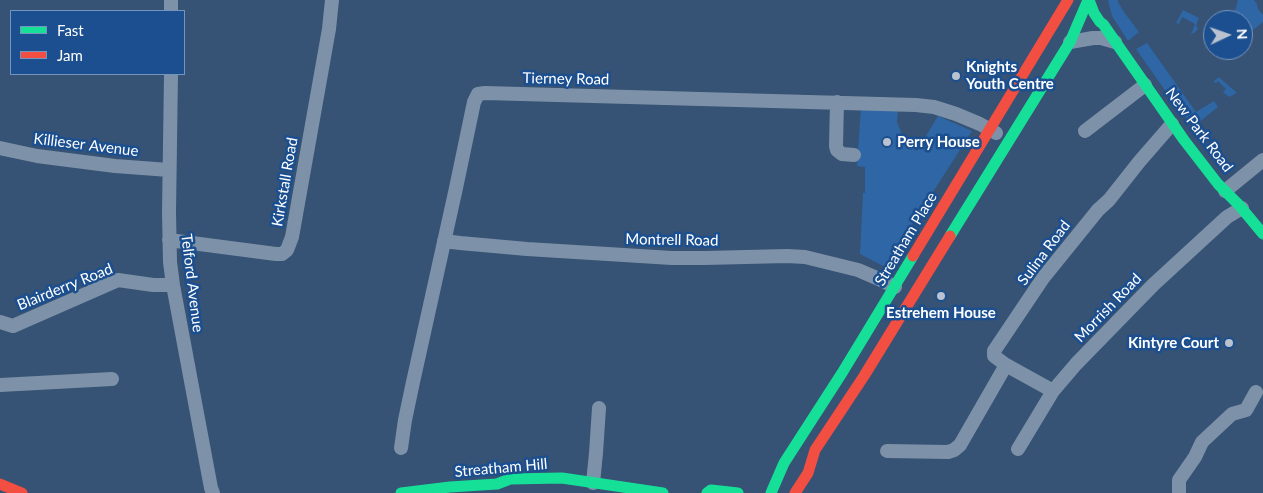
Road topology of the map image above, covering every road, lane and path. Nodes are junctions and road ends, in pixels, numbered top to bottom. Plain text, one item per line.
1 (332, 0) edge
2 (1068, 0) edge
3 (1088, 0) edge
4 (1070, 42) junction
5 (1115, 42) junction
6 (171, 75) edge
7 (1145, 85) junction
8 (837, 102) junction
9 (1172, 124) junction
10 (990, 130) junction
11 (1085, 131) dead end
12 (1009, 141) junction
13 (0, 148) edge
14 (854, 155) dead end
15 (1263, 160) edge
16 (169, 170) junction
17 (1225, 191) junction
18 (1242, 208) junction
19 (1263, 234) edge
20 (169, 240) junction
21 (444, 241) junction
22 (173, 285) junction
23 (895, 287) junction
24 (0, 322) edge
25 (1006, 365) junction
26 (112, 379) dead end
27 (0, 385) edge
28 (1053, 391) junction
29 (1256, 392) dead end
30 (598, 408) dead end
31 (401, 448) dead end
32 (1018, 449) dead end
33 (815, 450) junction
34 (887, 451) dead end
35 (798, 467) dead end
36 (538, 478) junction
37 (789, 482) dead end
38 (593, 483) junction
39 (0, 484) edge
40 (212, 491) edge
41 (22, 493) edge
42 (401, 493) edge
43 (537, 493) edge
44 (664, 493) edge
45 (707, 493) edge
46 (738, 493) edge
47 (771, 493) edge
48 (777, 493) edge
49 (795, 493) edge
50 (1179, 493) edge

1 - 20 street, Kirkstall Road
2 - 10 main road, Streatham Place
3 - 4 main road
3 - 5 main road, New Park Road
4 - 5 street
4 - 12 main road
5 - 7 main road, New Park Road
6 - 16 street, Telford Avenue
7 - 9 main road, New Park Road
7 - 11 street
8 - 10 street, Tierney Road
8 - 14 street
8 - 21 street, Tierney Road
9 - 17 main road, New Park Road
9 - 25 street, Sulina Road
10 - 12 street, Tierney Road
10 - 23 main road, Streatham Place
12 - 33 main road
13 - 16 street, Killieser Avenue
15 - 17 street
16 - 20 street, Telford Avenue
17 - 18 main road, New Park Road
18 - 19 main road, New Park Road
18 - 28 street, Morrish Road
20 - 22 street, Telford Avenue
21 - 23 street, Montrell Road
21 - 31 street, Tierney Road
22 - 24 street, Blairderry Road
22 - 40 street, Telford Avenue
23 - 47 main road, Streatham Place
25 - 28 street
25 - 34 street
26 - 27 street
28 - 32 street, Morrish Road
29 - 50 street
30 - 38 street
33 - 35 main road
33 - 49 main road
36 - 38 main road, Streatham Hill
36 - 42 main road, Streatham Hill
36 - 43 street
37 - 48 main road
38 - 44 main road, Streatham Hill
39 - 41 main road
45 - 46 main road

